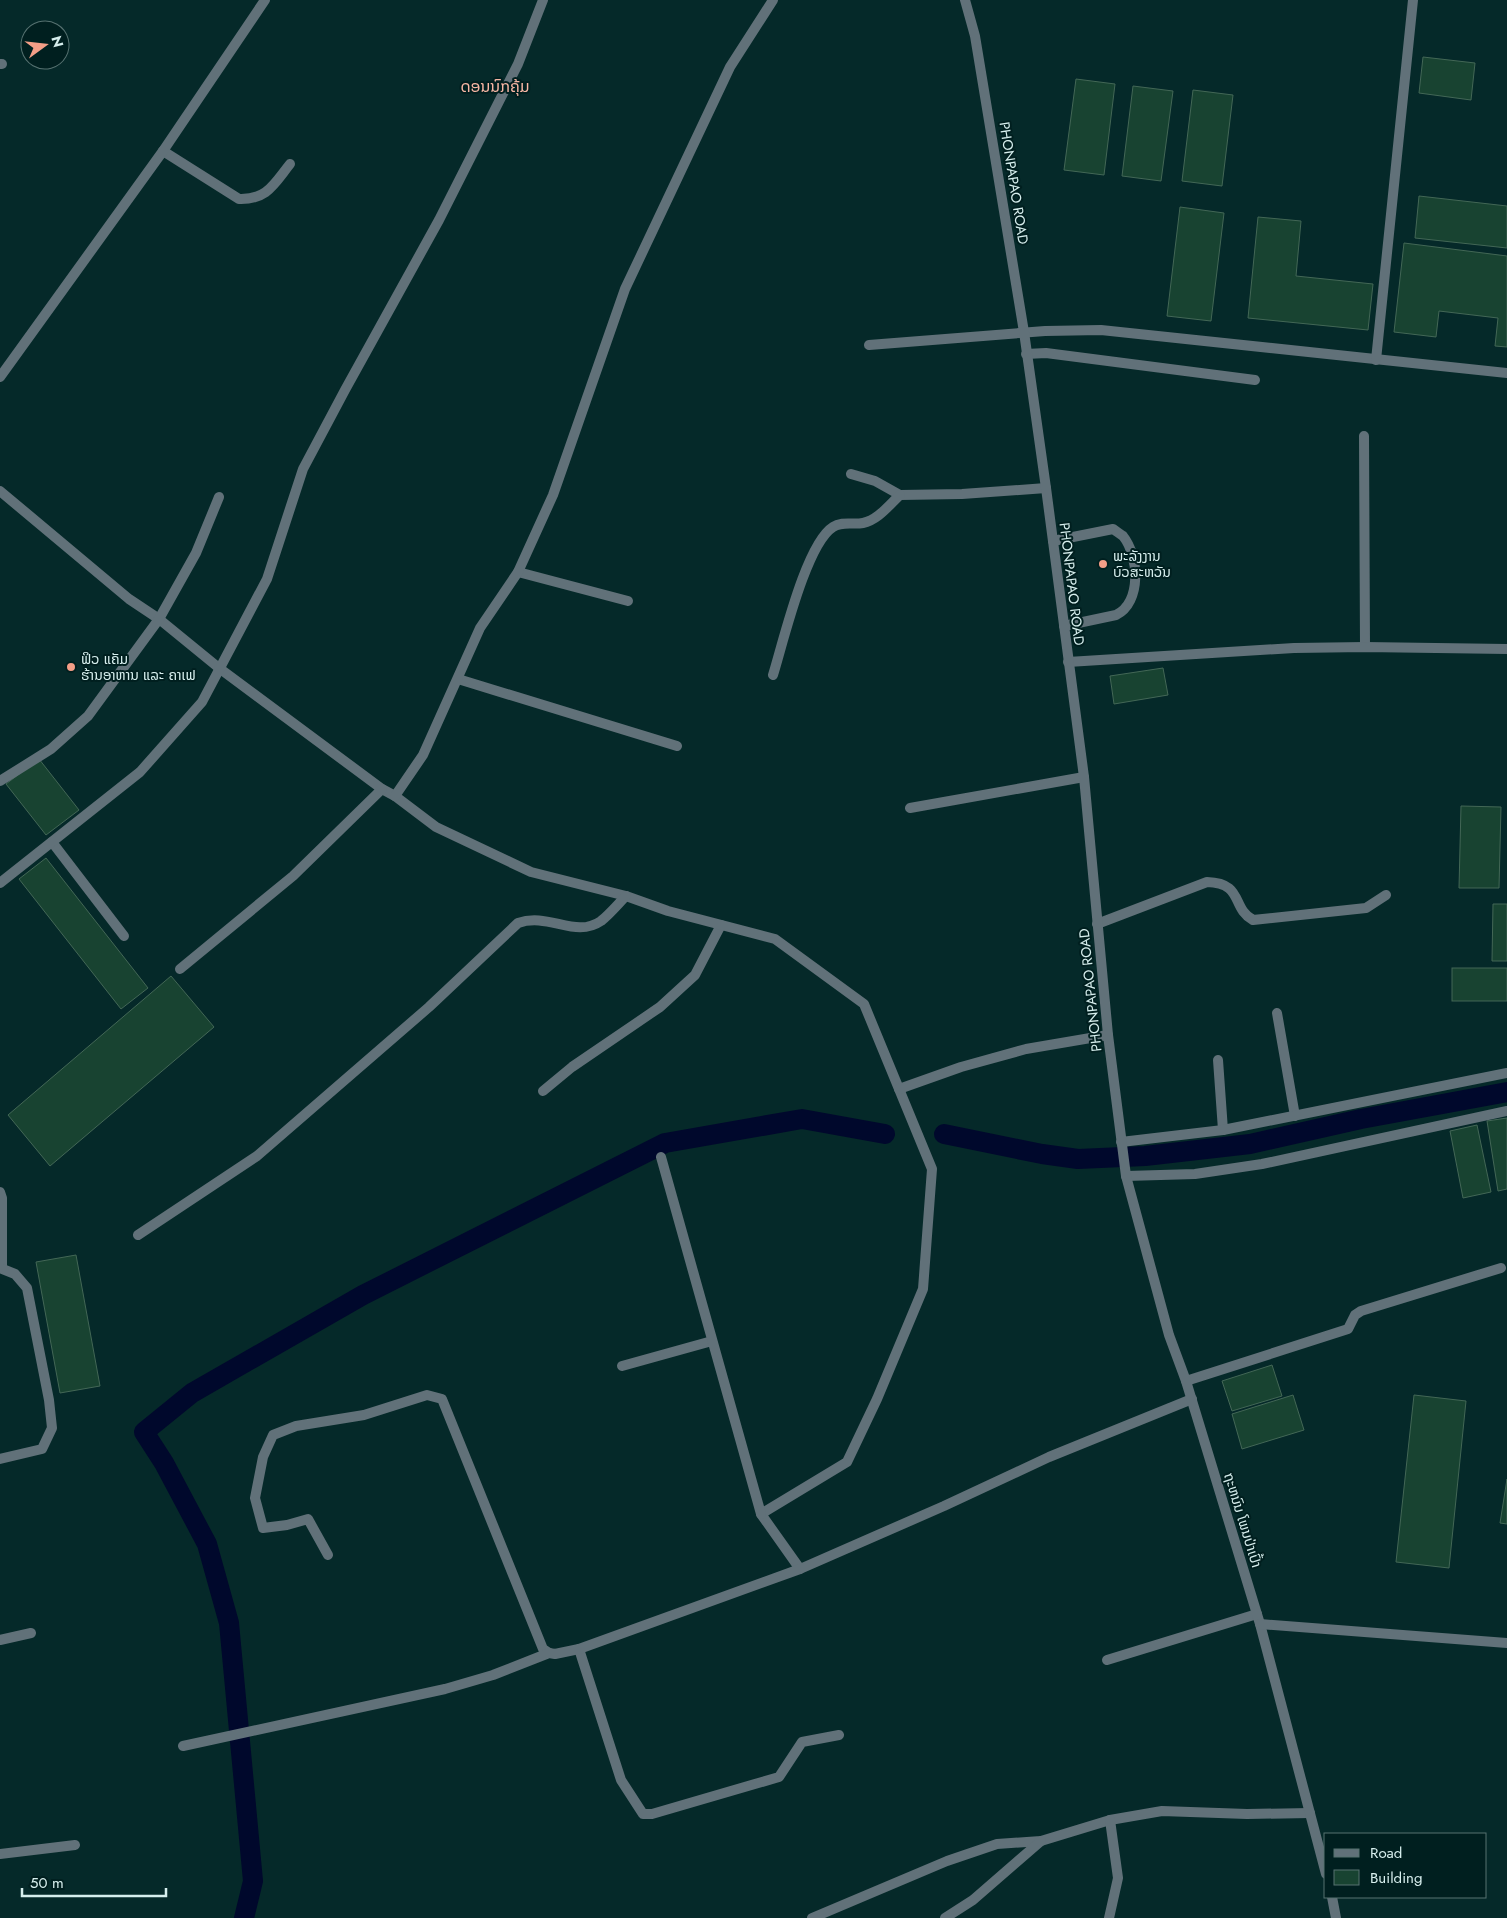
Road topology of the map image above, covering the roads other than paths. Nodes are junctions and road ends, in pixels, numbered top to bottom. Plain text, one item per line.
1 (265, 0) edge
2 (543, 0) edge
3 (773, 0) edge
4 (965, 0) edge
5 (1413, 0) edge
6 (163, 151) junction
7 (290, 164) dead end
8 (1024, 332) junction
9 (868, 345) dead end
10 (1026, 354) junction
11 (1376, 360) junction
12 (1507, 373) edge
13 (0, 377) edge
14 (1255, 380) dead end
15 (1364, 436) dead end
16 (851, 474) dead end
17 (1046, 488) junction
18 (0, 491) edge
19 (900, 495) junction
20 (219, 496) dead end
21 (1053, 541) junction
22 (518, 572) junction
23 (628, 601) dead end
24 (159, 619) junction
25 (1064, 626) junction
26 (1365, 647) junction
27 (1507, 648) edge
28 (1068, 662) junction
29 (219, 668) junction
30 (773, 675) dead end
31 (458, 679) junction
32 (677, 746) dead end
33 (1084, 777) junction
34 (0, 781) edge
35 (382, 789) junction
36 (395, 796) junction
37 (910, 808) dead end
38 (52, 842) junction
39 (0, 883) edge
40 (1386, 895) dead end
41 (626, 896) junction
42 (1097, 924) junction
43 (720, 925) junction
44 (124, 936) dead end
45 (180, 969) dead end
46 (1277, 1013) dead end
47 (1108, 1035) junction
48 (1218, 1060) dead end
49 (1507, 1073) edge
50 (899, 1090) junction
51 (543, 1091) dead end
52 (1507, 1111) edge
53 (1296, 1116) junction
54 (1222, 1130) junction
55 (1121, 1145) junction
56 (661, 1157) dead end
57 (1126, 1176) junction
58 (0, 1192) edge
59 (138, 1235) dead end
60 (1, 1268) edge
61 (1501, 1268) dead end
62 (712, 1341) junction
63 (622, 1366) dead end
64 (1186, 1381) junction
65 (1192, 1398) junction
66 (0, 1459) edge
67 (761, 1514) junction
68 (328, 1555) dead end
69 (800, 1569) junction
70 (1259, 1619) junction
71 (31, 1633) dead end
72 (0, 1640) edge
73 (1507, 1644) edge
74 (579, 1648) junction
75 (548, 1653) junction
76 (1107, 1660) dead end
77 (839, 1735) dead end
78 (183, 1746) dead end
79 (1310, 1814) junction
80 (1110, 1820) junction
81 (1041, 1841) junction
82 (75, 1845) dead end
83 (0, 1854) edge
84 (1324, 1866) edge
85 (1332, 1898) edge
86 (812, 1918) edge
87 (945, 1918) edge
88 (1109, 1918) edge
89 (1336, 1918) edge

1 - 6 street
2 - 29 street
3 - 22 street
4 - 8 street, PHONPAPAO ROAD
5 - 11 street
6 - 7 street
6 - 13 street
8 - 9 street
8 - 10 street, PHONPAPAO ROAD
8 - 11 street
10 - 14 street
10 - 17 street, PHONPAPAO ROAD
11 - 12 street
15 - 26 street
16 - 19 street
17 - 19 street
17 - 21 street, PHONPAPAO ROAD
18 - 24 street
19 - 30 street
20 - 24 street
21 - 25 street, PHONPAPAO ROAD
21 - 25 street
22 - 23 street
22 - 31 street
24 - 29 street
24 - 34 street
25 - 28 street, PHONPAPAO ROAD
26 - 27 street
26 - 28 street
28 - 33 street, PHONPAPAO ROAD
29 - 35 street
29 - 38 street
31 - 32 street
31 - 36 street
33 - 37 street
33 - 42 street, PHONPAPAO ROAD
35 - 36 street
35 - 45 street
36 - 41 street
38 - 39 street
38 - 44 street
40 - 42 street
41 - 43 street
41 - 59 street
42 - 47 street, PHONPAPAO ROAD
43 - 50 street
43 - 51 street
46 - 53 street
47 - 50 street
47 - 55 street, PHONPAPAO ROAD
48 - 54 street
49 - 53 street
50 - 67 street
52 - 57 street
53 - 54 street
54 - 55 street
55 - 57 street, PHONPAPAO ROAD
56 - 62 street
57 - 64 street, ຖະຫນົນ ໂພນປ່າເປົ້າ
58 - 60 street
60 - 66 street
61 - 64 street
62 - 63 street
62 - 67 street
64 - 65 street, ຖະຫນົນ ໂພນປ່າເປົ້າ
65 - 69 street
65 - 70 street, ຖະຫນົນ ໂພນປ່າເປົ້າ
67 - 69 street
68 - 75 street
69 - 74 street
70 - 73 street
70 - 76 street
70 - 79 street, ຖະຫນົນ ໂພນປ່າເປົ້າ
71 - 72 street
74 - 75 street
74 - 77 street
75 - 78 street
79 - 80 street
79 - 84 street, ຖະຫນົນ ໂພນປ່າເປົ້າ
80 - 81 street
80 - 88 street
81 - 86 street
81 - 87 street
82 - 83 street
85 - 89 street

